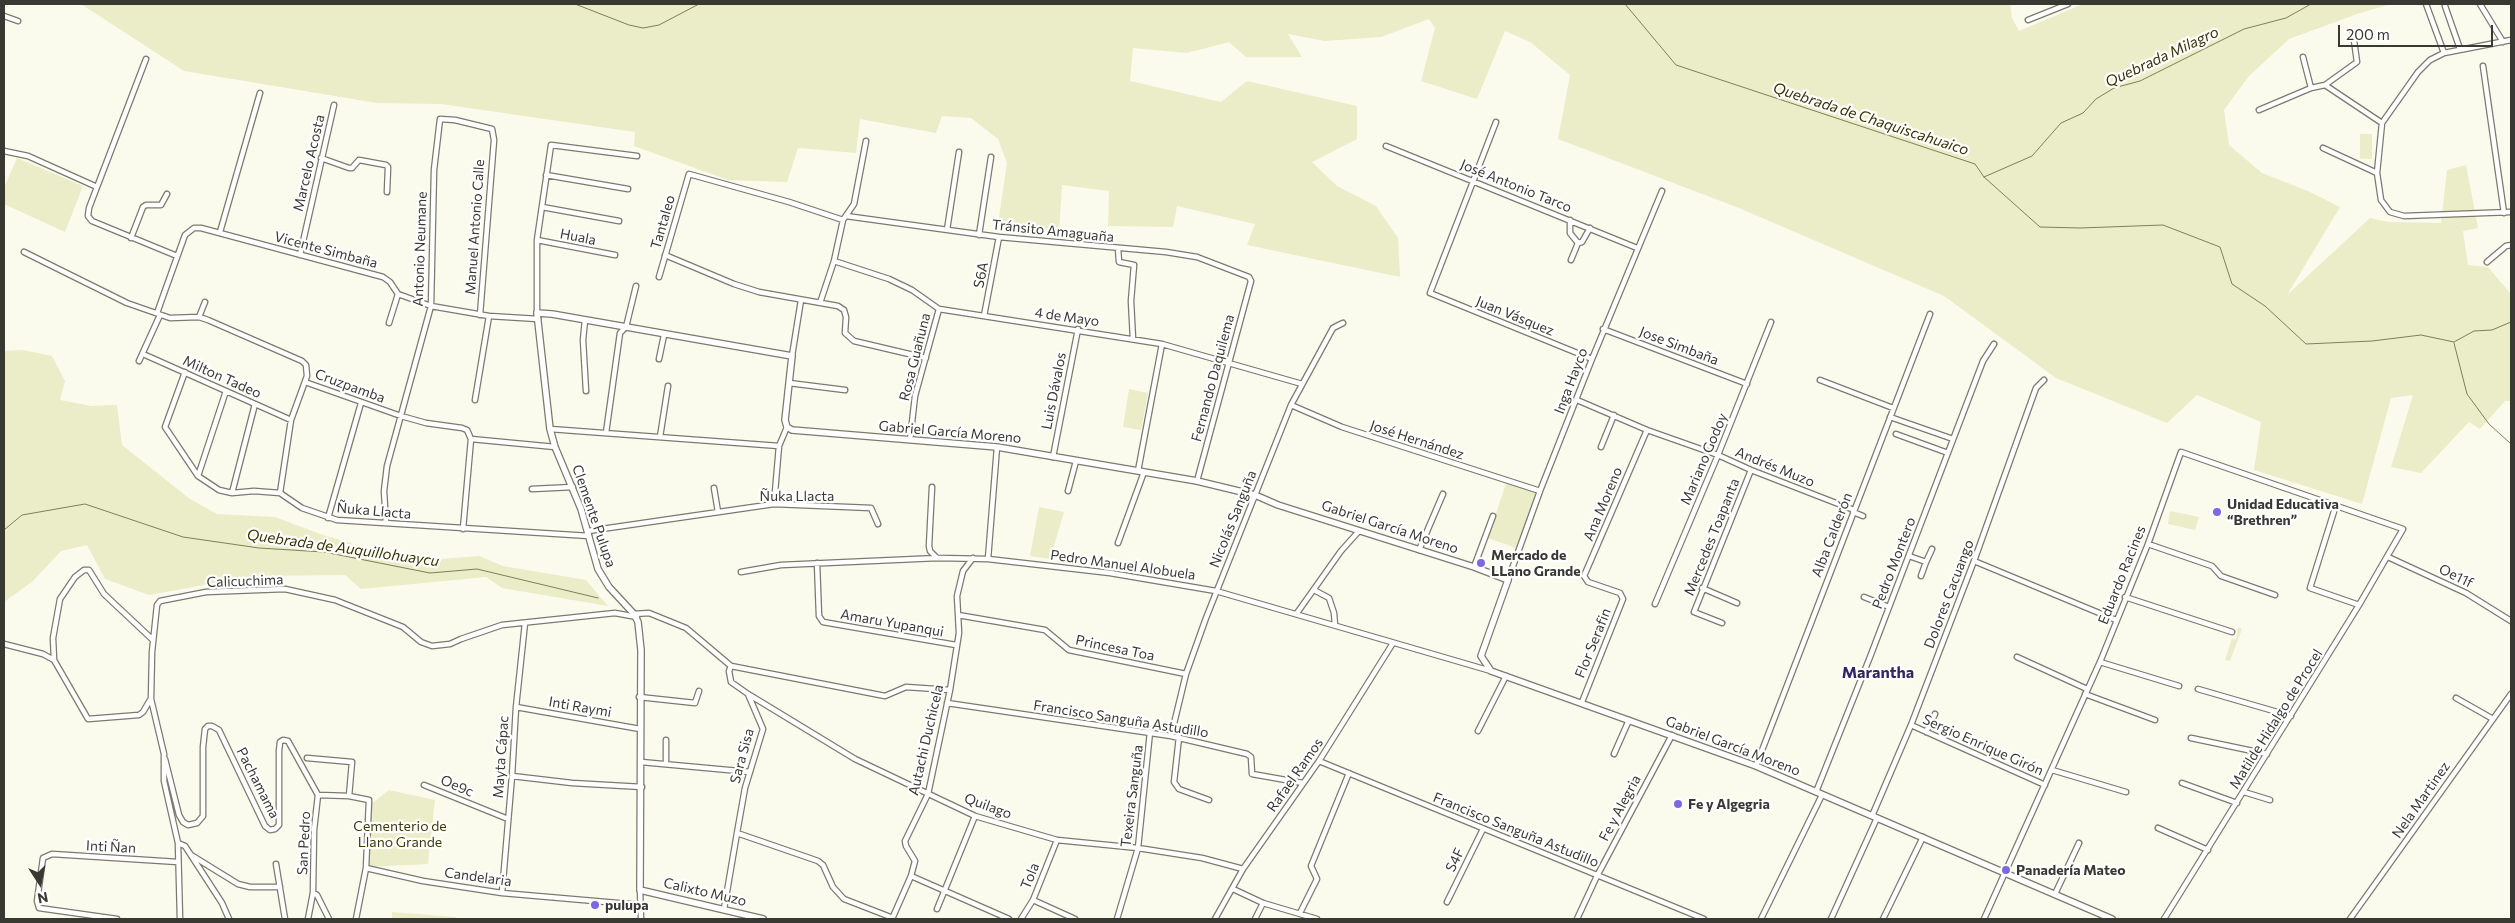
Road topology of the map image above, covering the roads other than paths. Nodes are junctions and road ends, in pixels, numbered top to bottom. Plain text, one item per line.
1 (2067, 4) edge
2 (2426, 4) edge
3 (2480, 4) edge
4 (2445, 6) dead end
5 (4, 16) edge
6 (2028, 20) dead end
7 (18, 21) dead end
8 (2353, 33) dead end
9 (2511, 40) edge
10 (2503, 42) junction
11 (2460, 49) junction
12 (2444, 53) junction
13 (2303, 57) dead end
14 (146, 59) dead end
15 (2483, 66) dead end
16 (2325, 85) junction
17 (2311, 88) junction
18 (260, 93) dead end
19 (334, 105) dead end
20 (2259, 110) dead end
21 (440, 119) joint
22 (1496, 122) dead end
23 (2382, 122) junction
24 (866, 141) dead end
25 (1386, 146) dead end
26 (2323, 148) dead end
27 (4, 151) edge
28 (959, 152) dead end
29 (637, 156) dead end
30 (991, 157) dead end
31 (320, 158) junction
32 (2377, 173) junction
33 (689, 174) joint
34 (546, 175) junction
35 (1474, 182) junction
36 (97, 187) junction
37 (628, 189) dead end
38 (1662, 191) dead end
39 (387, 192) dead end
40 (167, 194) dead end
41 (542, 208) junction
42 (2504, 212) junction
43 (2511, 212) edge
44 (845, 218) junction
45 (1570, 220) junction
46 (619, 221) dead end
47 (1590, 228) junction
48 (947, 230) junction
49 (220, 232) junction
50 (979, 234) junction
51 (999, 237) junction
52 (131, 238) junction
53 (537, 240) junction
54 (1578, 243) junction
55 (2511, 245) edge
56 (1118, 248) junction
57 (1637, 248) junction
58 (24, 252) dead end
59 (300, 255) junction
60 (615, 255) dead end
61 (665, 255) junction
62 (178, 256) junction
63 (1570, 260) dead end
64 (834, 261) junction
65 (2487, 262) dead end
66 (660, 277) dead end
67 (1251, 281) joint
68 (636, 286) dead end
69 (398, 294) junction
70 (801, 300) junction
71 (205, 302) dead end
72 (820, 303) junction
73 (430, 306) junction
74 (939, 308) junction
75 (159, 314) junction
76 (1930, 314) dead end
77 (480, 315) junction
78 (489, 316) junction
79 (537, 316) junction
80 (984, 316) junction
81 (200, 317) junction
82 (585, 320) junction
83 (1771, 322) dead end
84 (389, 323) dead end
85 (1342, 323) dead end
86 (626, 326) junction
87 (1078, 329) junction
88 (1604, 330) junction
89 (664, 335) junction
90 (1133, 340) junction
91 (1162, 344) junction
92 (1994, 344) dead end
93 (144, 354) junction
94 (792, 356) junction
95 (926, 358) junction
96 (659, 359) dead end
97 (1592, 359) junction
98 (139, 361) dead end
99 (1229, 364) junction
100 (185, 372) junction
101 (1820, 380) dead end
102 (2044, 380) dead end
103 (305, 382) junction
104 (789, 383) junction
105 (1302, 384) junction
106 (1747, 384) junction
107 (668, 386) dead end
108 (844, 390) dead end
109 (226, 391) junction
110 (586, 391) dead end
111 (475, 400) dead end
112 (1577, 400) junction
113 (361, 403) junction
114 (255, 404) junction
115 (1290, 405) junction
116 (1893, 408) junction
117 (1614, 415) junction
118 (401, 416) junction
119 (1890, 417) junction
120 (291, 420) junction
121 (787, 427) junction
122 (550, 429) junction
123 (1646, 430) junction
124 (606, 433) junction
125 (1896, 434) dead end
126 (660, 437) junction
127 (471, 439) junction
128 (1953, 439) junction
129 (910, 440) junction
130 (779, 446) junction
131 (555, 447) junction
132 (996, 447) junction
133 (1601, 447) dead end
134 (1948, 453) junction
135 (1718, 455) junction
136 (1053, 457) junction
137 (1076, 460) junction
138 (1751, 470) junction
139 (1141, 471) junction
140 (198, 476) junction
141 (1197, 481) junction
142 (572, 487) junction
143 (932, 487) dead end
144 (714, 488) dead end
145 (532, 490) dead end
146 (1068, 491) dead end
147 (1540, 491) junction
148 (232, 493) junction
149 (280, 493) junction
150 (1442, 494) dead end
151 (1255, 495) junction
152 (774, 504) junction
153 (2336, 505) junction
154 (1853, 511) junction
155 (718, 512) junction
156 (1493, 516) dead end
157 (1863, 516) dead end
158 (328, 518) junction
159 (386, 523) junction
160 (878, 524) dead end
161 (463, 528) junction
162 (2402, 529) joint
163 (1359, 531) junction
164 (588, 533) junction
165 (1118, 543) dead end
166 (2148, 544) junction
167 (1932, 549) dead end
168 (1419, 550) junction
169 (1909, 556) junction
170 (2388, 557) junction
171 (938, 558) junction
172 (973, 558) junction
173 (988, 559) junction
174 (1974, 561) junction
175 (1926, 562) junction
176 (817, 563) junction
177 (1474, 567) junction
178 (741, 572) dead end
179 (1921, 576) dead end
180 (1508, 580) junction
181 (1702, 588) junction
182 (1314, 590) junction
183 (1216, 591) junction
184 (1620, 593) joint
185 (2276, 595) dead end
186 (1864, 596) dead end
187 (2125, 597) junction
188 (1737, 603) dead end
189 (1655, 604) dead end
190 (2360, 605) junction
191 (1890, 607) junction
192 (1297, 613) junction
193 (958, 615) junction
194 (635, 616) junction
195 (2116, 620) junction
196 (2511, 621) edge
197 (526, 623) junction
198 (1722, 623) dead end
199 (1335, 624) junction
200 (2232, 632) dead end
201 (153, 640) junction
202 (1393, 643) junction
203 (4, 644) edge
204 (956, 645) junction
205 (2017, 658) dead end
206 (54, 660) junction
207 (2100, 662) junction
208 (731, 666) junction
209 (1491, 671) junction
210 (1186, 674) junction
211 (1506, 676) junction
212 (2179, 686) dead end
213 (2198, 689) dead end
214 (950, 690) junction
215 (699, 691) dead end
216 (2086, 692) junction
217 (748, 694) junction
218 (2511, 694) edge
219 (639, 697) junction
220 (2456, 698) dead end
221 (151, 699) junction
222 (1582, 702) junction
223 (947, 703) junction
224 (516, 707) junction
225 (1935, 714) dead end
226 (2291, 716) junction
227 (2493, 719) junction
228 (1629, 720) junction
229 (2155, 720) dead end
230 (1911, 725) junction
231 (640, 729) junction
232 (1478, 730) dead end
233 (1150, 732) junction
234 (1926, 732) junction
235 (1672, 735) junction
236 (1171, 736) junction
237 (1179, 737) junction
238 (2192, 738) dead end
239 (666, 740) dead end
240 (164, 754) junction
241 (1614, 754) dead end
242 (2267, 754) junction
243 (306, 758) dead end
244 (1319, 761) junction
245 (641, 762) junction
246 (666, 764) junction
247 (1756, 766) junction
248 (2052, 770) junction
249 (750, 772) junction
250 (1349, 773) junction
251 (512, 776) junction
252 (1303, 783) junction
253 (2182, 784) dead end
254 (424, 785) dead end
255 (2045, 785) junction
256 (642, 787) junction
257 (2126, 792) dead end
258 (2244, 792) junction
259 (1819, 793) junction
260 (928, 794) junction
261 (318, 795) junction
262 (349, 796) junction
263 (1209, 800) dead end
264 (2270, 800) dead end
265 (2237, 803) junction
266 (976, 816) junction
267 (1875, 817) junction
268 (508, 819) junction
269 (2158, 828) dead end
270 (1483, 829) junction
271 (737, 833) junction
272 (1923, 837) junction
273 (1057, 840) junction
274 (178, 843) junction
275 (2079, 844) dead end
276 (1138, 848) junction
277 (2208, 850) junction
278 (191, 855) junction
279 (178, 862) junction
280 (276, 864) dead end
281 (366, 868) junction
282 (1244, 869) junction
283 (2006, 872) junction
284 (911, 876) junction
285 (1597, 876) junction
286 (280, 887) junction
287 (640, 890) junction
288 (946, 890) junction
289 (1233, 890) junction
290 (313, 893) junction
291 (502, 893) junction
292 (2055, 894) junction
293 (1033, 900) junction
294 (1447, 902) dead end
295 (1263, 903) junction
296 (640, 905) junction
297 (724, 909) junction
298 (937, 909) dead end
299 (1300, 913) junction
300 (892, 918) edge
301 (117, 919) edge
302 (180, 919) edge
303 (229, 919) edge
304 (285, 919) edge
305 (308, 919) edge
306 (328, 919) edge
307 (356, 919) edge
308 (641, 919) edge
309 (763, 919) edge
310 (1009, 919) edge
311 (1021, 919) edge
312 (1075, 919) edge
313 (1117, 919) edge
314 (1215, 919) edge
315 (1255, 919) edge
316 (1317, 919) edge
317 (1578, 919) edge
318 (1704, 919) edge
319 (1761, 919) edge
320 (1830, 919) edge
321 (1884, 919) edge
322 (1984, 919) edge
323 (2112, 919) edge
324 (2164, 919) edge
325 (2350, 919) edge

1 - 6 street
2 - 12 street
3 - 10 street
4 - 11 street
5 - 7 street
8 - 16 street
9 - 10 street
10 - 11 street
11 - 12 street
12 - 23 street
13 - 17 street
14 - 36 street
15 - 42 street
16 - 17 street
16 - 23 street
17 - 20 street
18 - 49 street
19 - 31 street, Marcelo Acosta
21 - 73 street, Antonio Neumane
21 - 77 street, Manuel Antonio Calle
22 - 35 street
23 - 32 street
24 - 44 street
25 - 35 street, José Antonio Tarco
26 - 32 street
27 - 36 street
28 - 48 street
29 - 34 street, Clemente Pulupa
30 - 50 street
31 - 39 street
31 - 59 street, Marcelo Acosta
32 - 42 street
33 - 44 street, Tránsito Amaguaña
33 - 61 street, Tantaleo
34 - 37 street
34 - 41 street, Clemente Pulupa
35 - 45 street, José Antonio Tarco
35 - 97 street, Juan Vásquez
36 - 52 street
38 - 57 street, Inga Hayco
40 - 52 street
41 - 46 street
41 - 53 street, Clemente Pulupa
42 - 43 street
44 - 48 street, Tránsito Amaguaña
44 - 64 street
45 - 47 street, José Antonio Tarco
45 - 54 street
47 - 54 street
47 - 57 street, José Antonio Tarco
48 - 50 street, Tránsito Amaguaña
49 - 59 street, Vicente Simbaña
49 - 62 street, Vicente Simbaña
50 - 51 street, Tránsito Amaguaña
51 - 56 street, Tránsito Amaguaña
51 - 80 street, S6A
52 - 62 street
53 - 60 street, Huala
53 - 79 street, Clemente Pulupa
54 - 63 street
55 - 65 street
56 - 67 street, Tránsito Amaguaña
56 - 90 street
57 - 88 street, Inga Hayco
58 - 75 street, Cruzpamba
59 - 69 street, Vicente Simbaña
61 - 66 street, Tantaleo
61 - 70 street
62 - 75 street, Vicente Simbaña
64 - 72 street
64 - 74 street, 4 de Mayo
67 - 99 street, Fernando Daquilema
68 - 86 street
69 - 73 street, Vicente Simbaña
69 - 84 street
70 - 72 street
70 - 94 street
71 - 81 street
72 - 95 street
73 - 77 street, Vicente Simbaña
73 - 118 street, Antonio Neumane
74 - 80 street, 4 de Mayo
74 - 95 street, Rosa Guañuna
75 - 81 street, Cruzpamba
75 - 93 street, Vicente Simbaña
76 - 116 street, Alba Calderón
77 - 78 street, Vicente Simbaña
78 - 79 street, Vicente Simbaña
78 - 111 street
79 - 82 street
79 - 122 street, Clemente Pulupa
80 - 87 street, 4 de Mayo
81 - 103 street, Cruzpamba
82 - 86 street
82 - 110 street
83 - 106 street, Mariano Godoy
85 - 105 street, Nicolás Sanguña
86 - 89 street
86 - 124 street
87 - 90 street, 4 de Mayo
87 - 136 street, Luis Dávalos
88 - 97 street, Inga Hayco
88 - 106 street, Jose Simbaña
89 - 94 street
89 - 96 street
90 - 91 street, 4 de Mayo
91 - 99 street, 4 de Mayo
91 - 139 street
92 - 128 street, Pedro Montero
93 - 98 street, Vicente Simbaña
93 - 100 street, Milton Tadeo
94 - 104 street
95 - 129 street, Rosa Guañuna
97 - 112 street, Inga Hayco
99 - 105 street, 4 de Mayo
99 - 141 street, Fernando Daquilema
100 - 109 street, Milton Tadeo
100 - 140 street, Ñuka Llacta
101 - 116 street
102 - 174 street, Dolores Cacuango
103 - 113 street, Cruzpamba
103 - 120 street
104 - 108 street
104 - 121 street
105 - 115 street, Nicolás Sanguña
106 - 135 street, Mariano Godoy
107 - 126 street
109 - 114 street, Milton Tadeo
109 - 140 street
112 - 117 street, Andrés Muzo
112 - 147 street, Inga Hayco
113 - 118 street, Cruzpamba
113 - 158 street
114 - 120 street, Milton Tadeo
114 - 148 street
115 - 147 street, José Hernández
115 - 151 street, Nicolás Sanguña
116 - 119 street, Alba Calderón
117 - 123 street, Andrés Muzo
117 - 133 street
118 - 127 street, Cruzpamba
118 - 159 street, Antonio Neumane
119 - 128 street
119 - 154 street, Alba Calderón
120 - 149 street
121 - 129 street, Gabriel García Moreno
121 - 130 street
122 - 124 street
122 - 131 street, Clemente Pulupa
123 - 135 street, Andrés Muzo
123 - 184 street, Ana Moreno
124 - 126 street
125 - 134 street
126 - 130 street
127 - 131 street, Cruzpamba
127 - 161 street
128 - 134 street, Pedro Montero
129 - 132 street, Gabriel García Moreno
130 - 152 street
131 - 142 street, Clemente Pulupa
132 - 136 street, Gabriel García Moreno
132 - 173 street
134 - 169 street, Pedro Montero
135 - 138 street, Andrés Muzo
135 - 189 street, Mariano Godoy
136 - 137 street, Gabriel García Moreno
137 - 139 street, Gabriel García Moreno
137 - 146 street
138 - 154 street, Andrés Muzo
138 - 181 street, Mercedes Toapanta
139 - 141 street, Gabriel García Moreno
139 - 165 street
140 - 148 street, Ñuka Llacta
141 - 151 street, Gabriel García Moreno
142 - 145 street
142 - 164 street, Clemente Pulupa
143 - 171 street
144 - 155 street
147 - 180 street, Inga Hayco
148 - 149 street, Ñuka Llacta
149 - 158 street, Ñuka Llacta
150 - 168 street
151 - 163 street, Gabriel García Moreno
151 - 183 street, Nicolás Sanguña
152 - 155 street, Ñuka Llacta
152 - 160 street, Ñuka Llacta
153 - 162 street, Eduardo Racines
153 - 166 street, Eduardo Racines
153 - 190 street
154 - 157 street, Andrés Muzo
154 - 247 street, Alba Calderón
155 - 164 street, Ñuka Llacta
156 - 177 street
158 - 159 street, Ñuka Llacta
159 - 161 street, Ñuka Llacta
161 - 164 street, Ñuka Llacta
162 - 170 street, Matilde Hidalgo de Procel
163 - 168 street, Gabriel García Moreno
163 - 182 street
164 - 194 street, Clemente Pulupa
166 - 185 street
166 - 187 street, Eduardo Racines
167 - 175 street
168 - 177 street, Gabriel García Moreno
169 - 175 street
169 - 191 street, Pedro Montero
170 - 190 street, Matilde Hidalgo de Procel
170 - 196 street, Oe11f
171 - 172 street, Pedro Manuel Alobuela
171 - 176 street, Pedro Manuel Alobuela
172 - 173 street, Pedro Manuel Alobuela
172 - 193 street, Autachi Duchicela
173 - 183 street, Pedro Manuel Alobuela
174 - 195 street
174 - 230 street, Dolores Cacuango
175 - 179 street
176 - 178 street, Pedro Manuel Alobuela
176 - 204 street, Amaru Yupanqui
177 - 180 street, Gabriel García Moreno
180 - 209 street
181 - 188 street
181 - 198 street, Mercedes Toapanta
182 - 192 street
182 - 199 street
183 - 192 street, Pedro Manuel Alobuela
183 - 210 street, Nicolás Sanguña
184 - 222 street, Flor Serafin
186 - 191 street
187 - 195 street, Eduardo Racines
187 - 200 street
190 - 226 street, Matilde Hidalgo de Procel
191 - 259 street, Pedro Montero
192 - 199 street, Pedro Manuel Alobuela
193 - 204 street, Autachi Duchicela
193 - 210 street, Princesa Toa
194 - 197 street, Calicuchima
194 - 208 street, Calicuchima
194 - 219 street
195 - 207 street, Eduardo Racines
197 - 201 street, Calicuchima
197 - 224 street, Mayta Cápac
199 - 202 street, Pedro Manuel Alobuela
201 - 206 street
201 - 221 street, Calicuchima
202 - 209 street, Pedro Manuel Alobuela
202 - 244 street, Rafael Ramos
203 - 206 street
204 - 214 street, Autachi Duchicela
205 - 216 street
206 - 221 street
207 - 212 street
207 - 216 street, Eduardo Racines
208 - 214 street
208 - 217 street, Sara Sisa
209 - 211 street, Gabriel García Moreno
210 - 236 street, Nicolás Sanguña
211 - 222 street, Gabriel García Moreno
211 - 232 street
213 - 226 street
214 - 223 street, Autachi Duchicela
215 - 219 street
216 - 229 street
216 - 248 street, Eduardo Racines
217 - 249 street, Sara Sisa
217 - 260 street, Quilago
218 - 227 street, Nela Martinez
219 - 231 street
220 - 227 street
221 - 240 street, Calicuchima
222 - 228 street, Gabriel García Moreno
223 - 233 street, Francisco Sanguña Astudillo
223 - 260 street, Autachi Duchicela
224 - 231 street, Inti Raymi
224 - 251 street, Mayta Cápac
225 - 234 street
226 - 242 street, Matilde Hidalgo de Procel
227 - 325 street, Nela Martinez
228 - 235 street, Gabriel García Moreno
228 - 241 street
230 - 234 street, Sergio Enrique Girón
230 - 267 street, Dolores Cacuango
231 - 245 street
233 - 236 street, Francisco Sanguña Astudillo
233 - 276 street, Texeira Sanguña
234 - 255 street, Sergio Enrique Girón
235 - 247 street, Gabriel García Moreno
235 - 285 street, Fe y Alegria
236 - 237 street, Francisco Sanguña Astudillo
237 - 252 street, Francisco Sanguña Astudillo
237 - 263 street
238 - 242 street
239 - 246 street
240 - 261 street, Pachamama
240 - 274 street, Calicuchima
242 - 258 street, Matilde Hidalgo de Procel
243 - 262 street
244 - 250 street, Francisco Sanguña Astudillo
244 - 252 street, Rafael Ramos
245 - 246 street
245 - 256 street
246 - 249 street
247 - 259 street, Gabriel García Moreno
248 - 255 street, Eduardo Racines
248 - 257 street
249 - 271 street, Sara Sisa
250 - 270 street, Francisco Sanguña Astudillo
250 - 299 street
251 - 256 street
251 - 268 street, Mayta Cápac
252 - 282 street, Rafael Ramos
253 - 265 street
254 - 268 street, Oe9c
255 - 283 street, Eduardo Racines
256 - 287 street
258 - 264 street
258 - 265 street, Matilde Hidalgo de Procel
259 - 267 street, Gabriel García Moreno
259 - 319 street, Pedro Montero
260 - 266 street, Quilago
260 - 284 street, Autachi Duchicela
261 - 262 street
261 - 290 street, San Pedro
262 - 281 street
265 - 277 street, Matilde Hidalgo de Procel
266 - 273 street, Quilago
266 - 288 street
267 - 272 street, Gabriel García Moreno
267 - 320 street, Dolores Cacuango
268 - 291 street, Mayta Cápac
269 - 277 street
270 - 285 street, Francisco Sanguña Astudillo
270 - 294 street, S4F
271 - 297 street, Sara Sisa
271 - 300 street
272 - 283 street, Gabriel García Moreno
272 - 321 street
273 - 276 street, Quilago
273 - 293 street, Tola
274 - 278 street
274 - 279 street, Calicuchima
275 - 292 street
276 - 282 street, Quilago
276 - 313 street, Texeira Sanguña
277 - 324 street, Matilde Hidalgo de Procel
278 - 286 street
278 - 303 street
279 - 301 street, Inti Ñan
279 - 302 street, Calicuchima
280 - 286 street
281 - 291 street, Candelaria
281 - 307 street
282 - 289 street, Rafael Ramos
283 - 292 street, Gabriel García Moreno
283 - 322 street, Eduardo Racines
284 - 288 street
284 - 300 street, Autachi Duchicela
285 - 317 street, Fe y Alegria
285 - 318 street, Francisco Sanguña Astudillo
286 - 304 street
287 - 296 street
287 - 297 street, Calixto Muzo
288 - 298 street
288 - 310 street
289 - 295 street
289 - 314 street, Rafael Ramos
290 - 305 street
290 - 306 street
291 - 296 street, Candelaria
292 - 323 street, Gabriel García Moreno
293 - 311 street, Tola
293 - 312 street
295 - 299 street
295 - 315 street
296 - 308 street
297 - 309 street, Calixto Muzo
299 - 316 street

